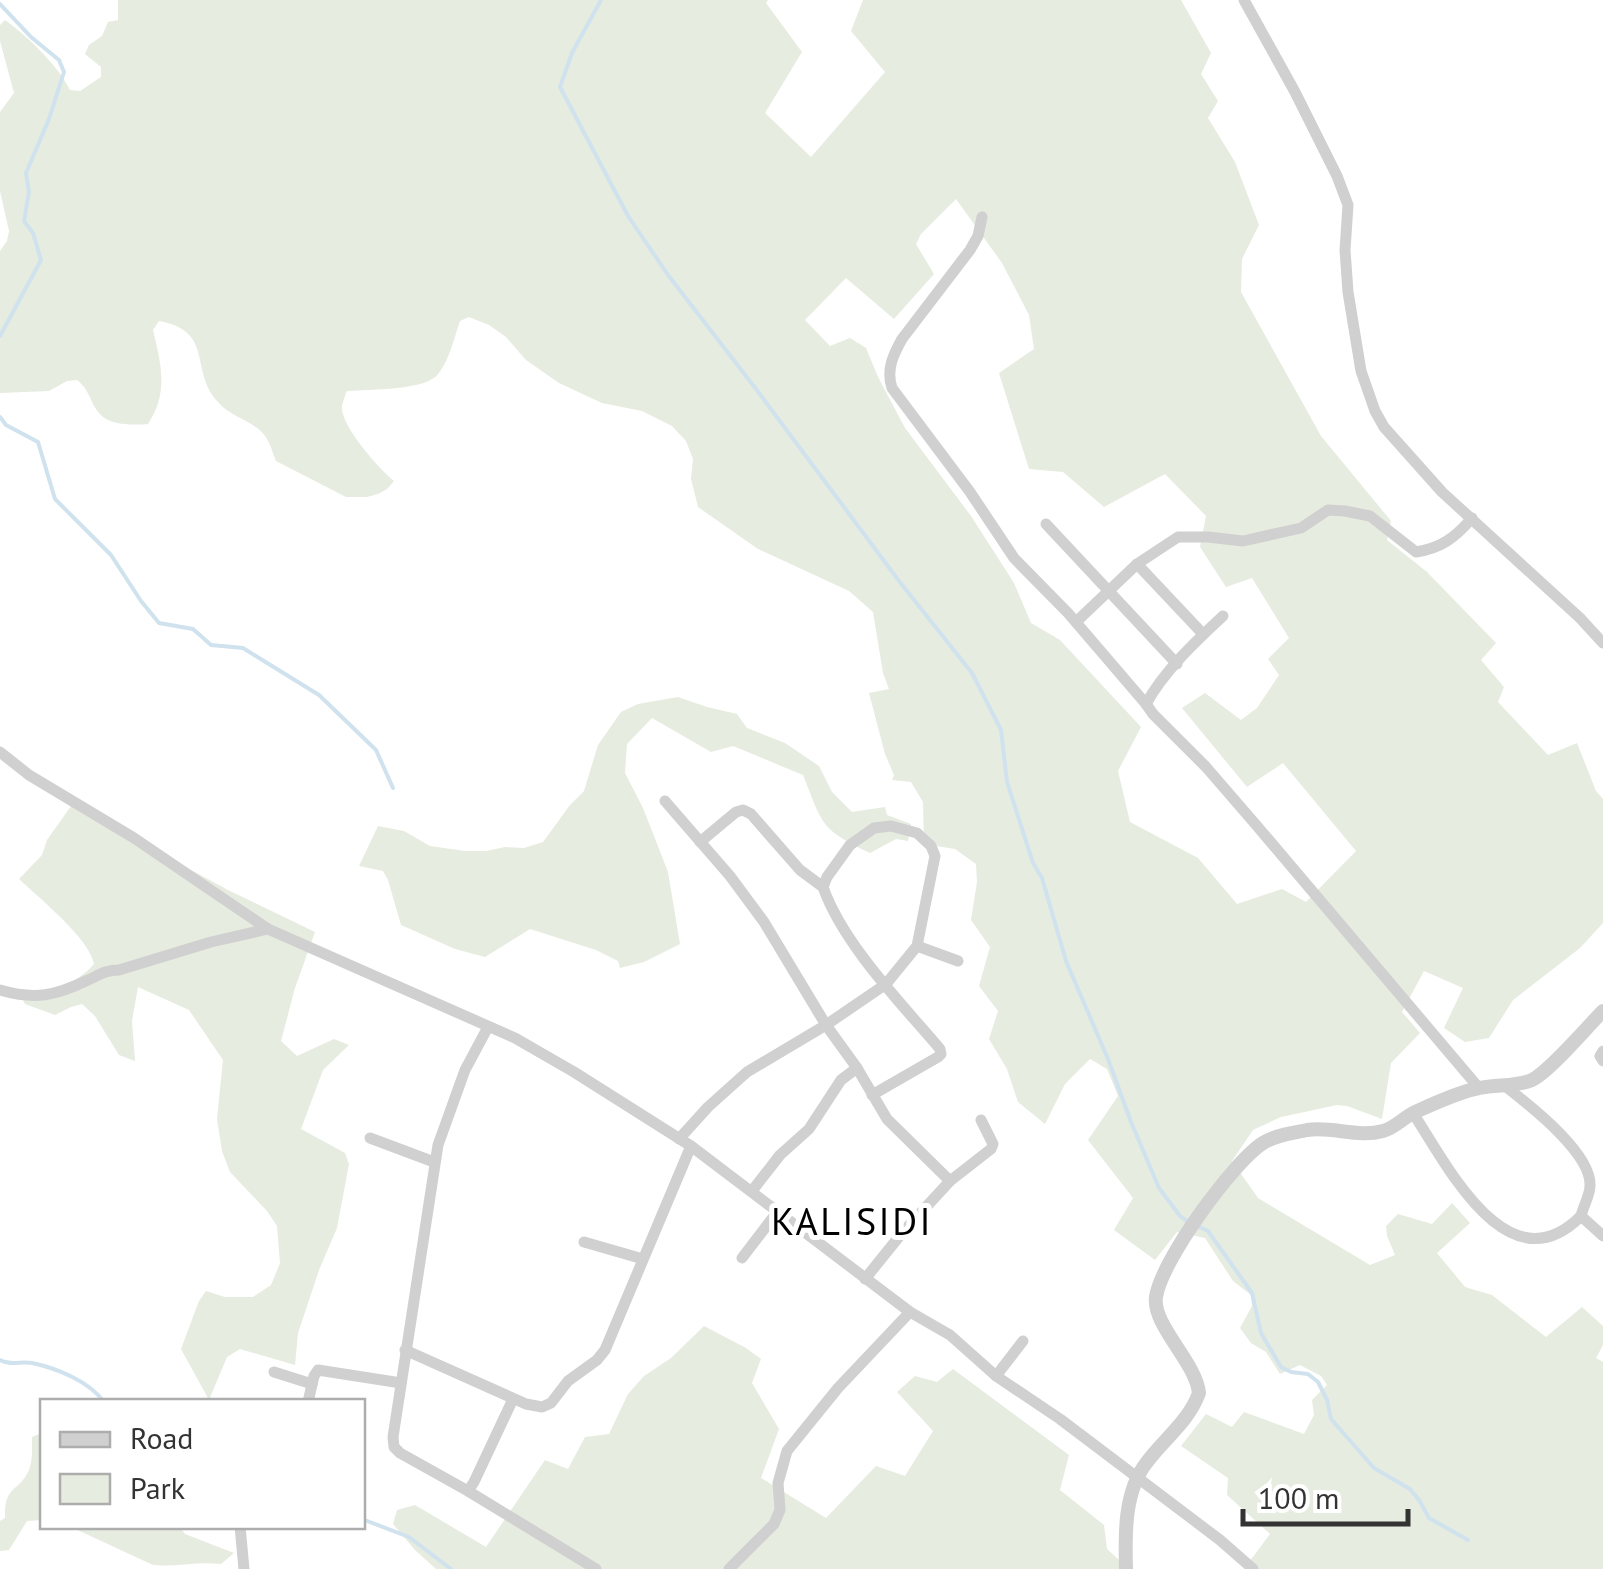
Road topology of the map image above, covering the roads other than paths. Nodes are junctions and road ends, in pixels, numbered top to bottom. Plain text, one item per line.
1 (1244, 0) edge
2 (982, 217) dead end
3 (1472, 518) junction
4 (1046, 524) dead end
5 (1137, 564) junction
6 (1108, 591) junction
7 (1224, 616) dead end
8 (1076, 622) junction
9 (1203, 634) junction
10 (1603, 643) edge
11 (1176, 664) junction
12 (1146, 704) junction
13 (0, 752) edge
14 (665, 801) dead end
15 (700, 842) junction
16 (823, 887) junction
17 (268, 929) junction
18 (916, 946) junction
19 (958, 961) dead end
20 (886, 984) junction
21 (0, 990) edge
22 (1603, 1011) edge
23 (826, 1025) junction
24 (488, 1027) junction
25 (1603, 1051) edge
26 (1603, 1061) edge
27 (857, 1068) junction
28 (1505, 1086) junction
29 (1479, 1088) junction
30 (872, 1096) junction
31 (1412, 1113) junction
32 (981, 1120) dead end
33 (370, 1138) dead end
34 (678, 1140) junction
35 (691, 1146) junction
36 (434, 1162) junction
37 (950, 1181) junction
38 (752, 1191) junction
39 (778, 1211) junction
40 (1580, 1216) junction
41 (1603, 1236) edge
42 (584, 1242) dead end
43 (742, 1258) dead end
44 (643, 1259) junction
45 (865, 1280) junction
46 (910, 1312) junction
47 (1022, 1341) dead end
48 (405, 1350) junction
49 (274, 1372) dead end
50 (996, 1376) junction
51 (401, 1382) junction
52 (312, 1384) junction
53 (309, 1399) edge
54 (513, 1399) junction
55 (1137, 1477) junction
56 (468, 1491) junction
57 (239, 1529) edge
58 (244, 1569) edge
59 (596, 1569) edge
60 (729, 1569) edge
61 (1126, 1569) edge
62 (1253, 1569) edge

1 - 3 street
2 - 8 street
3 - 5 street
3 - 10 street
4 - 6 street
5 - 6 street
5 - 9 street
6 - 8 street
6 - 11 street
7 - 9 street
8 - 12 street
9 - 11 street
11 - 12 street
12 - 29 street
13 - 17 street
14 - 15 street
15 - 16 street
15 - 23 street
16 - 18 street
16 - 20 street
17 - 21 street
17 - 24 street
18 - 19 street
18 - 20 street
20 - 23 street
20 - 30 street
22 - 28 street
23 - 27 street
23 - 34 street
24 - 34 street
24 - 36 street
25 - 26 street
27 - 30 street
27 - 38 street
28 - 29 street
28 - 40 street
29 - 31 street
30 - 37 street
31 - 40 street
31 - 55 street
32 - 37 street
33 - 36 street
34 - 35 street
35 - 38 street
35 - 44 street
36 - 48 street
37 - 45 street
38 - 39 street
39 - 43 street
39 - 45 street
40 - 41 street
42 - 44 street
44 - 54 street
45 - 46 street
46 - 50 street
46 - 60 street
47 - 50 street
48 - 51 street
48 - 54 street
49 - 52 street
50 - 55 street
51 - 52 street
51 - 56 street
52 - 53 street
54 - 56 street
55 - 61 street
55 - 62 street
56 - 59 street
57 - 58 street

